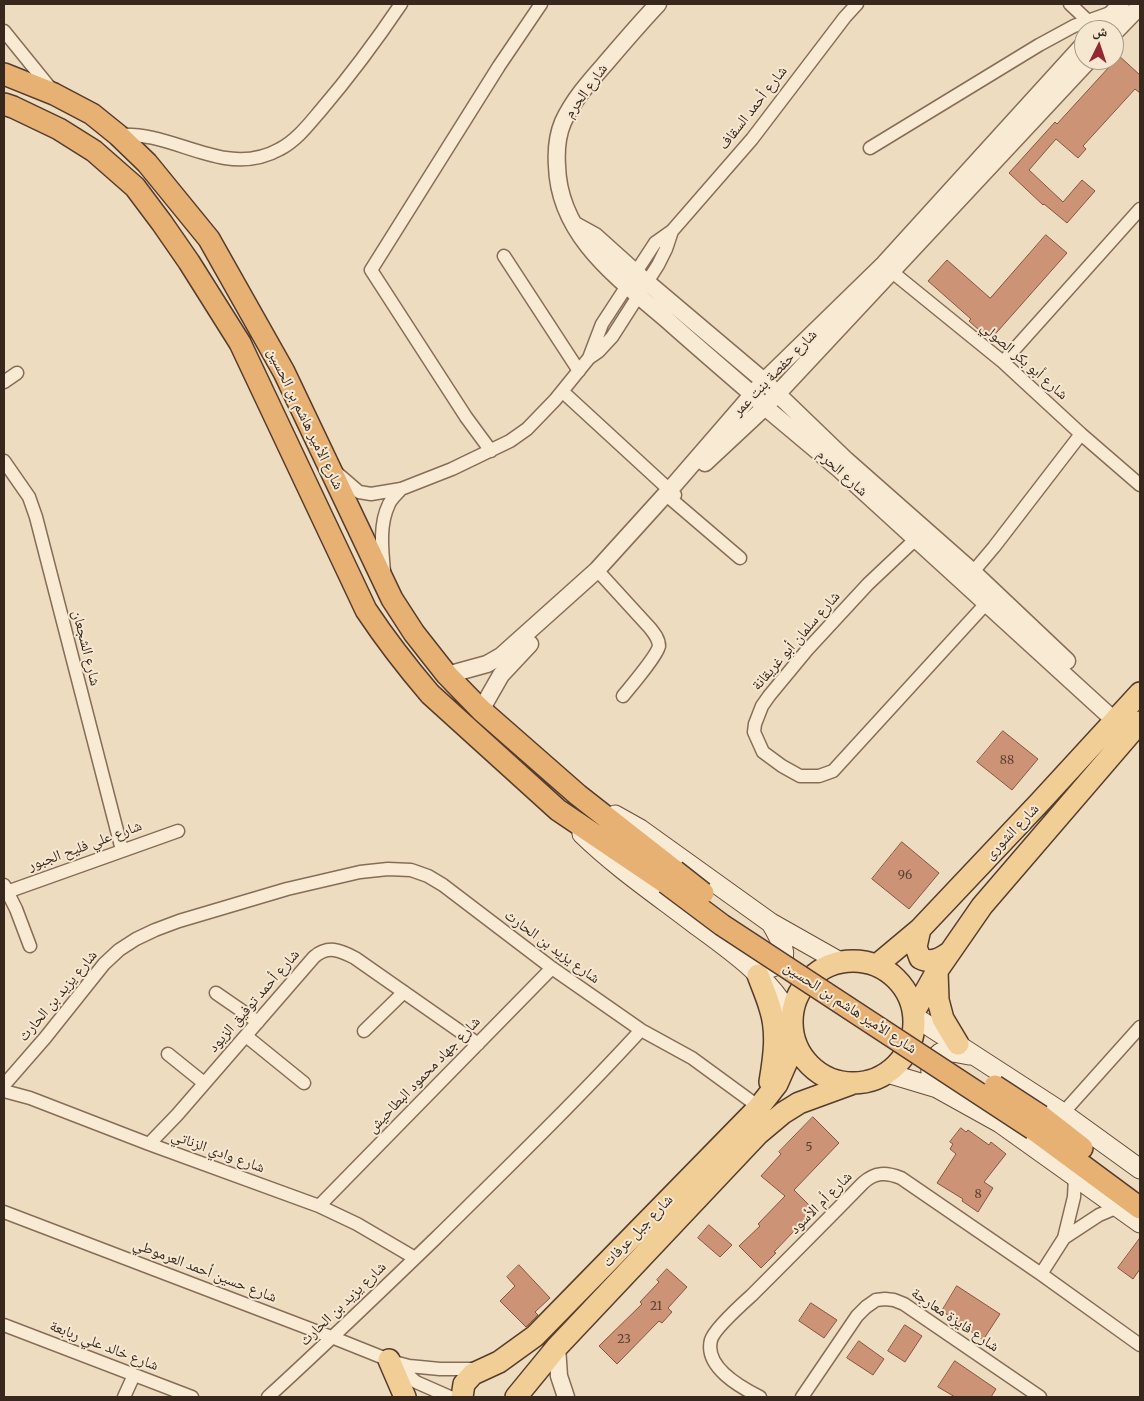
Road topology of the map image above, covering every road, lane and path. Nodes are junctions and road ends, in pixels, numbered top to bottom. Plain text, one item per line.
1 (401, 4) edge
2 (541, 4) edge
3 (658, 4) edge
4 (857, 4) edge
5 (1070, 4) edge
6 (1140, 6) edge
7 (1117, 8) edge
8 (1087, 20) edge
9 (1099, 20) edge
10 (1124, 23) edge
11 (4, 31) edge
12 (1074, 32) edge
13 (20, 51) junction
14 (1074, 55) edge
15 (4, 68) edge
16 (1079, 70) edge
17 (4, 74) edge
18 (54, 94) junction
19 (4, 104) edge
20 (118, 135) junction
21 (870, 148) dead end
22 (1140, 209) edge
23 (504, 256) dead end
24 (888, 268) junction
25 (637, 284) junction
26 (1003, 362) junction
27 (579, 371) junction
28 (17, 373) dead end
29 (764, 381) junction
30 (4, 382) edge
31 (563, 392) junction
32 (776, 393) junction
33 (752, 394) junction
34 (765, 407) junction
35 (1081, 434) junction
36 (491, 451) junction
37 (4, 461) edge
38 (328, 463) junction
39 (843, 465) junction
40 (1140, 485) edge
41 (401, 489) junction
42 (672, 495) junction
43 (920, 535) junction
44 (740, 558) dead end
45 (600, 574) junction
46 (968, 577) junction
47 (384, 583) junction
48 (990, 598) junction
49 (448, 675) junction
50 (1140, 693) edge
51 (623, 696) dead end
52 (481, 710) junction
53 (1126, 719) edge
54 (578, 795) junction
55 (558, 810) junction
56 (178, 830) dead end
57 (122, 850) junction
58 (671, 877) junction
59 (5, 890) edge
60 (771, 923) junction
61 (920, 929) junction
62 (30, 946) dead end
63 (950, 952) junction
64 (840, 962) junction
65 (877, 966) junction
66 (552, 968) junction
67 (752, 968) junction
68 (937, 971) junction
69 (404, 992) junction
70 (216, 993) dead end
71 (914, 1014) junction
72 (792, 1017) junction
73 (258, 1022) junction
74 (1140, 1027) edge
75 (640, 1030) junction
76 (364, 1031) dead end
77 (246, 1036) junction
78 (795, 1043) junction
79 (478, 1044) junction
80 (958, 1044) junction
81 (168, 1054) dead end
82 (978, 1057) junction
83 (887, 1073) junction
84 (204, 1083) junction
85 (304, 1083) dead end
86 (851, 1084) junction
87 (4, 1085) edge
88 (937, 1088) junction
89 (4, 1091) edge
90 (768, 1094) junction
91 (799, 1103) junction
92 (1063, 1113) junction
93 (1037, 1123) junction
94 (149, 1144) junction
95 (1140, 1169) edge
96 (1075, 1177) junction
97 (1140, 1191) edge
98 (319, 1206) junction
99 (1118, 1208) junction
100 (1140, 1208) edge
101 (4, 1212) edge
102 (1140, 1223) edge
103 (1064, 1238) junction
104 (415, 1258) junction
105 (1041, 1274) junction
106 (4, 1325) edge
107 (334, 1338) junction
108 (1140, 1345) edge
109 (557, 1346) junction
110 (392, 1361) junction
111 (487, 1368) junction
112 (134, 1375) junction
113 (124, 1397) edge
114 (192, 1397) edge
115 (268, 1397) edge
116 (405, 1397) edge
117 (450, 1397) edge
118 (462, 1397) edge
119 (516, 1397) edge
120 (566, 1397) edge
121 (760, 1397) edge
122 (802, 1397) edge
123 (1040, 1397) edge

1 - 20 street
2 - 36 street
3 - 25 street, شارع الحرم
4 - 25 street, شارع أحمد السقاف
5 - 8 street
6 - 10 street
7 - 9 street
11 - 13 street
12 - 21 street
13 - 15 street
13 - 18 street
14 - 24 street, شارع حفصة بنت عمر
16 - 24 street, شارع حفصة بنت عمر
17 - 18 highway, شارع الأمير هاشم بن الحسين
18 - 20 highway, شارع الأمير هاشم بن الحسين
19 - 55 highway, شارع الأمير هاشم بن الحسين
20 - 38 highway, شارع الأمير هاشم بن الحسين
22 - 26 street
23 - 27 street
24 - 26 street, شارع أبو بكر الصولي
24 - 29 street, شارع حفصة بنت عمر
24 - 32 street, شارع حفصة بنت عمر
25 - 27 street, شارع أحمد السقاف
25 - 29 street, شارع الحرم
25 - 33 street, شارع الحرم
26 - 35 street, شارع أبو بكر الصولي
27 - 31 street, شارع أحمد السقاف
28 - 30 street
29 - 32 street, شارع الحرم
29 - 33 street, شارع حفصة بنت عمر
31 - 36 street, شارع أحمد السقاف
31 - 42 street
32 - 34 street, شارع حفصة بنت عمر
32 - 39 street, شارع الحرم
33 - 34 street, شارع الحرم
33 - 42 street, شارع حفصة بنت عمر
34 - 39 street, شارع الحرم
34 - 42 street, شارع حفصة بنت عمر
35 - 40 street, شارع أبو بكر الصولي
35 - 46 street
36 - 41 street, شارع أحمد السقاف
37 - 57 street, شارع الشجعان
38 - 41 street, شارع أحمد السقاف
38 - 47 highway, شارع الأمير هاشم بن الحسين
39 - 43 street, شارع الحرم
41 - 47 street
42 - 44 street
42 - 45 street, شارع حفصة بنت عمر
43 - 46 street, شارع الحرم
43 - 48 street, شارع سلمان أبو غريقانة
45 - 49 street, شارع حفصة بنت عمر
45 - 51 street
45 - 52 street, شارع حفصة بنت عمر
46 - 48 street, شارع الحرم
47 - 49 highway, شارع الأمير هاشم بن الحسين
48 - 53 street, شارع الحرم
49 - 52 highway, شارع الأمير هاشم بن الحسين
50 - 53 main road, شارع الشورى
52 - 54 highway, شارع الأمير هاشم بن الحسين
53 - 61 main road, شارع الشورى
53 - 63 main road, شارع الشورى
54 - 58 highway, شارع الأمير هاشم بن الحسين
54 - 60 main road, شارع الأمير هاشم بن الحسين
55 - 58 highway, شارع الأمير هاشم بن الحسين
55 - 67 main road, شارع الأمير هاشم بن الحسين
56 - 57 street, شارع علي فليح الجبور
57 - 59 street, شارع علي فليح الجبور
58 - 93 highway, شارع الأمير هاشم بن الحسين, bridge
59 - 62 street
60 - 64 main road, شارع الأمير هاشم بن الحسين
60 - 67 main road
61 - 63 main road
61 - 65 main road, شارع الشورى
63 - 68 main road, شارع الشورى
64 - 65 main road
64 - 72 main road
65 - 71 main road
66 - 75 street, شارع يزيد بن الحارث
66 - 79 street, شارع جهاد محمود البطاحيش
66 - 87 street, شارع يزيد بن الحارث
67 - 72 main road, شارع الأمير هاشم بن الحسين
67 - 90 main road
68 - 71 main road, شارع الشورى
68 - 80 main road
69 - 73 street, شارع أحمد توفيق الزيود
69 - 76 street
69 - 79 street, شارع أحمد توفيق الزيود
70 - 73 street
71 - 80 main road, شارع الأمير هاشم بن الحسين
71 - 83 main road
72 - 78 main road
73 - 77 street, شارع أحمد توفيق الزيود
74 - 92 street
75 - 90 street
75 - 104 street, شارع يزيد بن الحارث
77 - 84 street, شارع أحمد توفيق الزيود
77 - 85 street
78 - 86 main road
78 - 90 main road, شارع جبل عرفات
79 - 98 street, شارع جهاد محمود البطاحيش
80 - 82 main road, شارع الأمير هاشم بن الحسين
81 - 84 street
82 - 88 main road
82 - 92 main road, شارع الأمير هاشم بن الحسين
83 - 86 main road
83 - 88 main road, شارع الأمير هاشم بن الحسين
84 - 94 street, شارع أحمد توفيق الزيود
86 - 91 main road, شارع جبل عرفات
88 - 96 main road, شارع الأمير هاشم بن الحسين
89 - 94 street, شارع وادي الزناتي
90 - 91 main road
90 - 111 main road, شارع جبل عرفات
91 - 109 main road, شارع جبل عرفات
92 - 95 main road, شارع الأمير هاشم بن الحسين
93 - 97 highway, شارع الأمير هاشم بن الحسين
93 - 100 highway, شارع الأمير هاشم بن الحسين
94 - 98 street, شارع وادي الزناتي
96 - 99 main road, شارع الأمير هاشم بن الحسين
96 - 103 street
98 - 104 street, شارع وادي الزناتي
99 - 102 main road, شارع الأمير هاشم بن الحسين
99 - 103 street
101 - 107 street, شارع حسين أحمد العرموطي
103 - 105 street
104 - 107 street, شارع يزيد بن الحارث
105 - 108 street, شارع أم الأسود
105 - 121 street, شارع أم الأسود
106 - 112 street, شارع خالد علي ربابعة
107 - 110 street, شارع حسين أحمد العرموطي
107 - 115 street, شارع يزيد بن الحارث
109 - 119 main road, شارع جبل عرفات
109 - 120 street
110 - 111 street, شارع حسين أحمد العرموطي
110 - 116 main road
110 - 117 street, شارع حسين أحمد العرموطي
111 - 118 main road, شارع جبل عرفات
112 - 113 street
112 - 114 street, شارع خالد علي ربابعة
122 - 123 street, شارع فايزة معارجة

